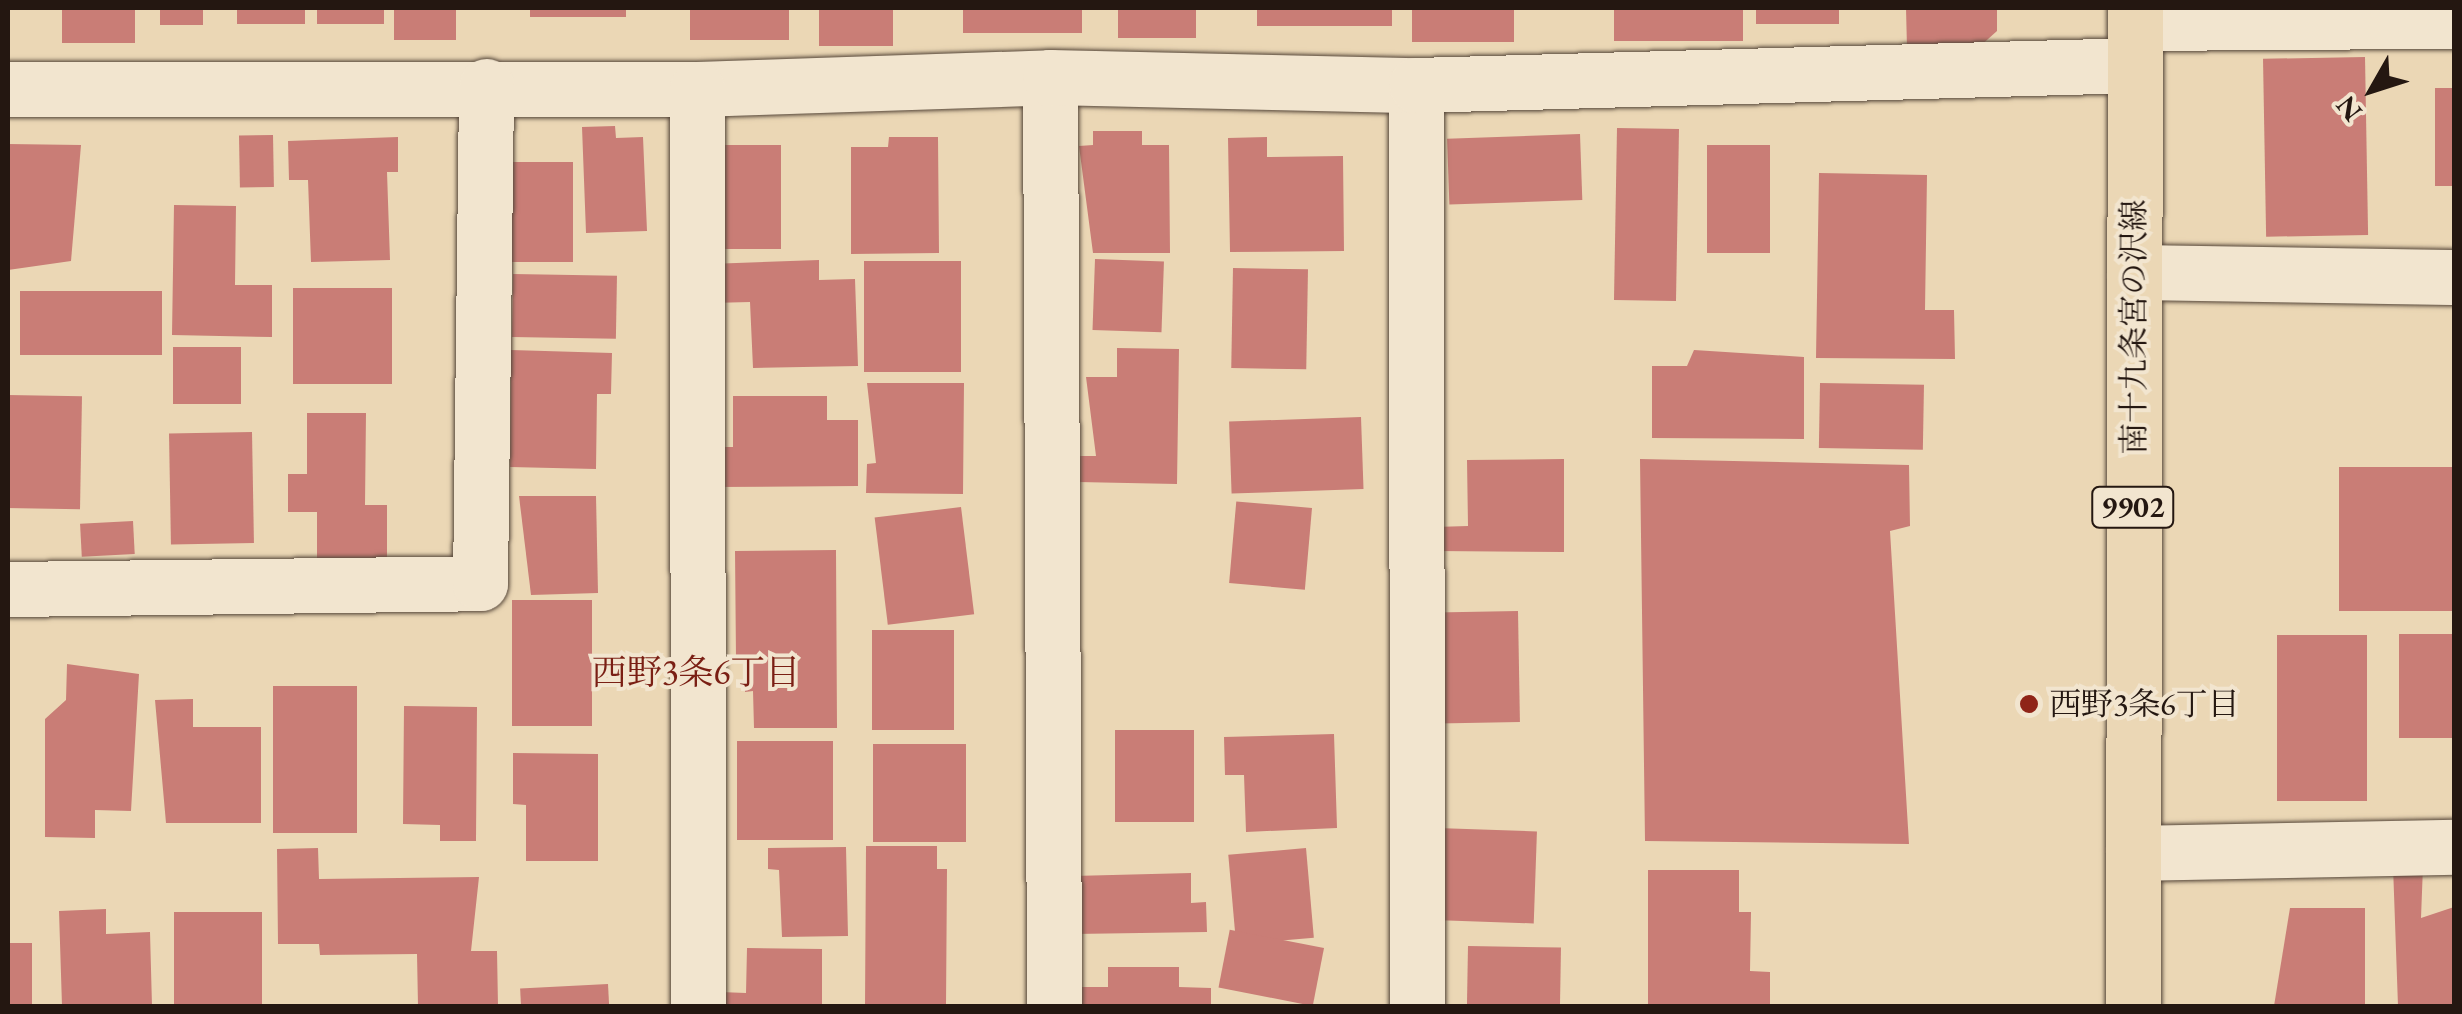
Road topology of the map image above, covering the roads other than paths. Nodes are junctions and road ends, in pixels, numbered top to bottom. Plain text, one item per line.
1 (2454, 22) edge
2 (2135, 32) edge
3 (1050, 77) junction
4 (1416, 85) junction
5 (486, 86) junction
6 (8, 89) edge
7 (698, 89) junction
8 (2134, 272) junction
9 (2454, 277) edge
10 (8, 590) edge
11 (2454, 847) edge
12 (2133, 853) junction
13 (698, 1006) edge
14 (1054, 1006) edge
15 (1417, 1006) edge
16 (2133, 1006) edge

1 - 2 street
2 - 4 street
2 - 8 main road, 南十九条宮の沢線 / 9902
3 - 4 street
3 - 7 street
3 - 14 street
4 - 15 street
5 - 6 street
5 - 7 street
5 - 10 street
7 - 13 street
8 - 9 street
8 - 12 main road, 南十九条宮の沢線 / 9902
11 - 12 street
12 - 16 main road, 南十九条宮の沢線 / 9902

